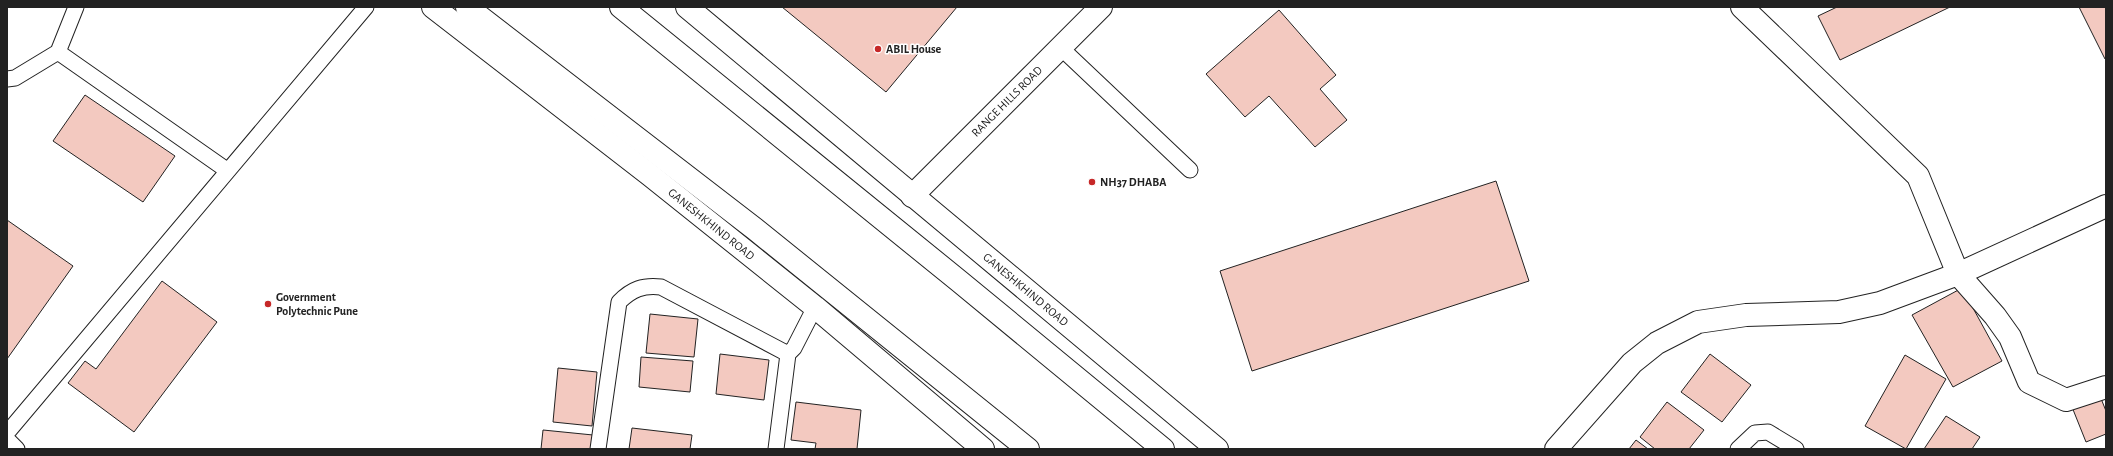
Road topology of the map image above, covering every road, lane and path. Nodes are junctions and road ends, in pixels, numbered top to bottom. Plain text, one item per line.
1 (76, 7) edge
2 (366, 7) edge
3 (433, 7) edge
4 (467, 7) edge
5 (621, 7) edge
6 (687, 7) edge
7 (1742, 7) edge
8 (1098, 8) edge
9 (1060, 47) junction
10 (58, 52) junction
11 (7, 79) edge
12 (1190, 170) dead end
13 (228, 171) junction
14 (912, 196) junction
15 (2106, 206) edge
16 (1958, 274) junction
17 (815, 306) junction
18 (788, 354) junction
19 (2106, 387) edge
20 (1187, 424) junction
21 (7, 433) edge
22 (7, 439) edge
23 (17, 449) edge
24 (598, 449) edge
25 (776, 449) edge
26 (983, 449) edge
27 (1028, 449) edge
28 (1164, 449) edge
29 (1217, 449) edge
30 (1556, 449) edge
31 (1738, 449) edge
32 (1796, 449) edge

1 - 10 lane
2 - 13 lane
3 - 17 main road, GANESHKHIND ROAD
4 - 27 main road
5 - 28 main road
6 - 14 main road, GANESHKHIND ROAD
7 - 16 main road
8 - 9 main road, RANGE HILLS ROAD
9 - 12 lane
9 - 14 main road, RANGE HILLS ROAD
10 - 11 lane
10 - 13 lane
13 - 21 lane
14 - 20 main road, GANESHKHIND ROAD
15 - 16 main road
16 - 19 main road
16 - 30 main road
17 - 18 lane
17 - 26 main road, GANESHKHIND ROAD
18 - 24 lane
18 - 25 lane
20 - 28 main road
20 - 29 main road, GANESHKHIND ROAD
22 - 23 lane
31 - 32 lane

